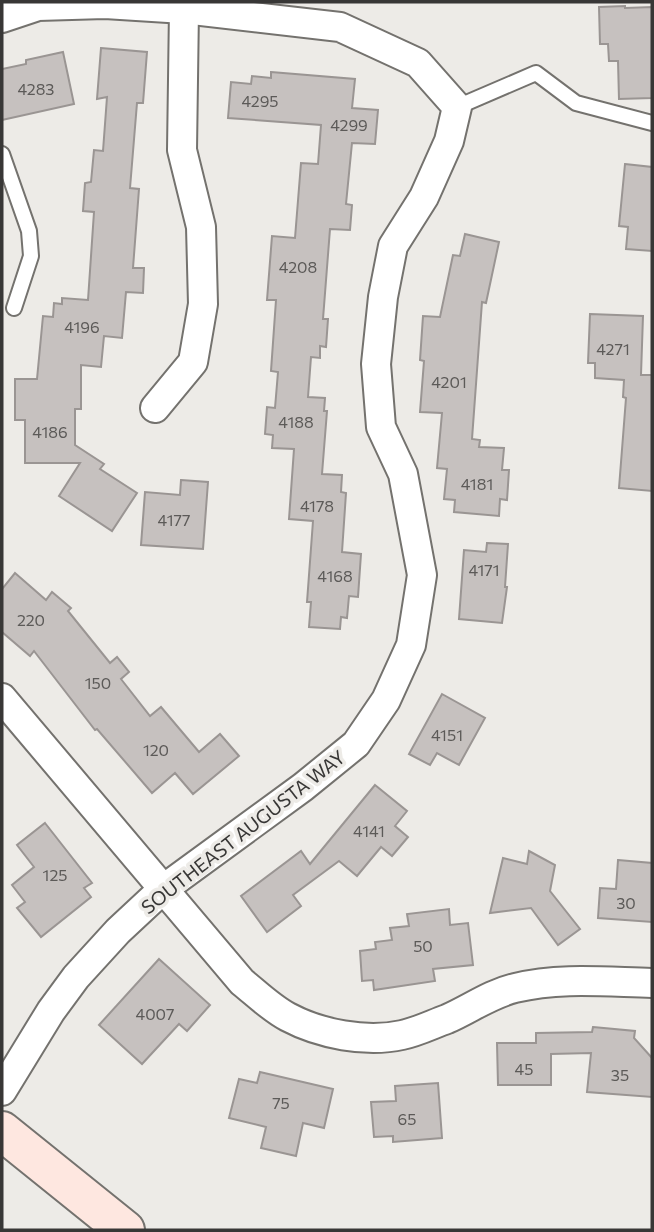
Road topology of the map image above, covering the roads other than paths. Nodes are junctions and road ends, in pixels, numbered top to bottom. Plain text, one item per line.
1 (38, 4) edge
2 (184, 9) junction
3 (2, 18) edge
4 (457, 107) junction
5 (652, 123) edge
6 (2, 154) edge
7 (14, 308) dead end
8 (155, 408) dead end
9 (2, 698) edge
10 (163, 890) junction
11 (652, 984) edge
12 (2, 1091) edge
13 (2, 1131) edge
14 (125, 1230) edge

1 - 2 street
1 - 3 street
2 - 4 street
2 - 8 street
4 - 5 lane
4 - 10 street, SOUTHEAST AUGUSTA WAY
6 - 7 lane
9 - 10 street
10 - 11 street
10 - 12 street, SOUTHEAST AUGUSTA WAY
13 - 14 main road

